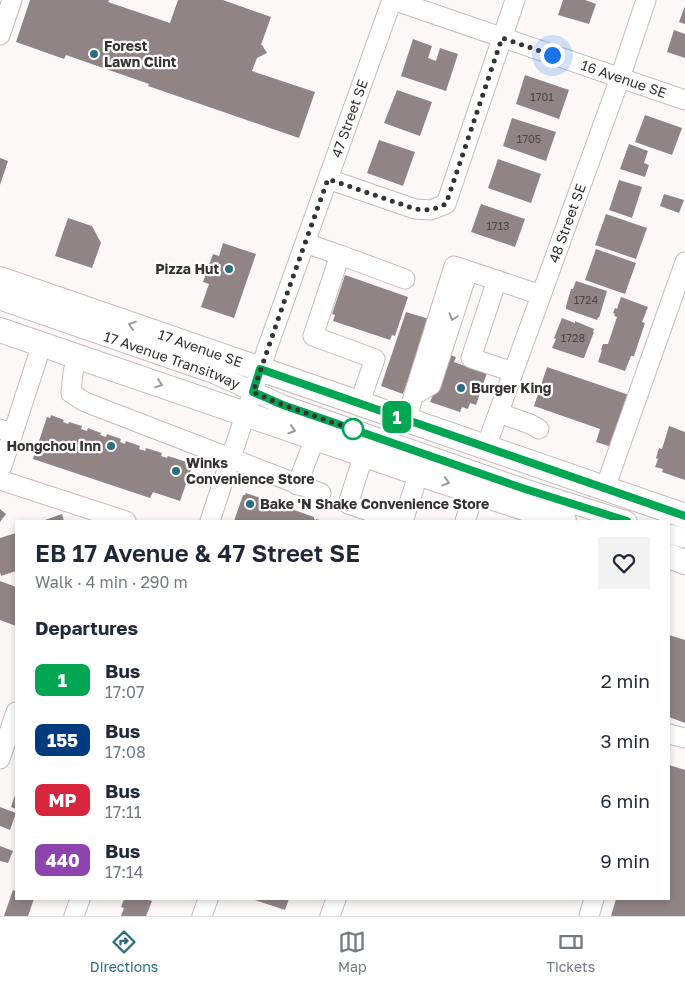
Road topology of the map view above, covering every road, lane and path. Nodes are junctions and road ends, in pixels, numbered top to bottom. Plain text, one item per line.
1 (12, 0) edge
2 (392, 0) edge
3 (515, 0) edge
4 (646, 0) edge
5 (0, 35) edge
6 (502, 38) junction
7 (620, 78) junction
8 (685, 100) edge
9 (328, 179) junction
10 (305, 243) junction
11 (340, 256) junction
12 (685, 262) edge
13 (0, 279) edge
14 (405, 279) dead end
15 (497, 280) junction
16 (541, 295) junction
17 (0, 300) edge
18 (0, 331) edge
19 (42, 344) junction
20 (77, 356) junction
21 (260, 369) junction
22 (513, 372) junction
23 (253, 392) junction
24 (359, 404) junction
25 (499, 413) junction
26 (246, 414) junction
27 (406, 420) junction
28 (539, 430) dead end
29 (6, 431) edge
30 (315, 438) junction
31 (486, 447) junction
32 (364, 454) junction
33 (231, 458) junction
34 (1, 473) edge
35 (419, 473) junction
36 (298, 485) junction
37 (605, 488) junction
38 (475, 492) junction
39 (321, 493) dead end
40 (83, 515) edge
41 (685, 516) edge
42 (119, 520) edge
43 (210, 520) edge
44 (398, 520) edge
45 (401, 520) edge
46 (466, 520) edge
47 (561, 520) edge
48 (624, 520) edge
49 (670, 534) edge
50 (685, 538) edge
51 (670, 556) edge
52 (685, 562) edge
53 (15, 715) edge
54 (670, 734) edge
55 (685, 738) edge
56 (5, 748) edge
57 (80, 900) edge
58 (208, 900) edge
59 (336, 900) edge
60 (594, 900) edge
61 (74, 916) edge
62 (202, 916) edge
63 (330, 916) edge
64 (589, 916) edge

1 - 5 street
2 - 6 street, 16 Avenue SE
2 - 9 street, 47 Street SE
3 - 6 street
4 - 7 street, 48 Street SE
6 - 7 street, 16 Avenue SE
6 - 9 street
7 - 8 street, 16 Avenue SE
7 - 16 street, 48 Street SE
9 - 10 street, 47 Street SE
10 - 11 street
10 - 21 street, 47 Street SE
11 - 14 street
11 - 24 street
12 - 37 street
21 -> 13 main road, 17 Avenue SE
15 - 16 street
15 - 22 street
15 - 27 street
16 - 22 street, 48 Street SE
17 - 23 street, 17 Avenue Transitway
18 - 19 main road
19 - 20 main road
19 - 29 street
20 -> 26 main road
20 - 33 street
21 - 23 street, 47 Street SE
21 - 24 main road, 17 Avenue SE
22 - 25 street, 48 Street SE
23 - 26 street, 47 Street SE
23 - 48 street, 17 Avenue Transitway
24 - 27 main road, 17 Avenue SE
25 - 28 street
25 - 31 street, 48 Street SE
26 -> 30 main road
26 - 33 street, 47 Street SE
27 - 31 main road, 17 Avenue SE
29 - 34 street
30 - 32 main road
30 - 36 street
31 - 37 main road, 17 Avenue SE
32 - 35 main road
32 - 44 street
33 - 36 street
33 - 43 street, 47 Street SE
34 - 40 street
35 -> 38 main road
35 - 45 street
36 - 39 street
37 - 41 main road, 17 Avenue SE
38 - 46 street
38 - 47 main road
40 - 42 street
49 - 50 street
51 - 52 main road
53 - 56 street
54 - 55 street
57 - 61 street
58 - 62 street
59 - 63 street
60 - 64 street

